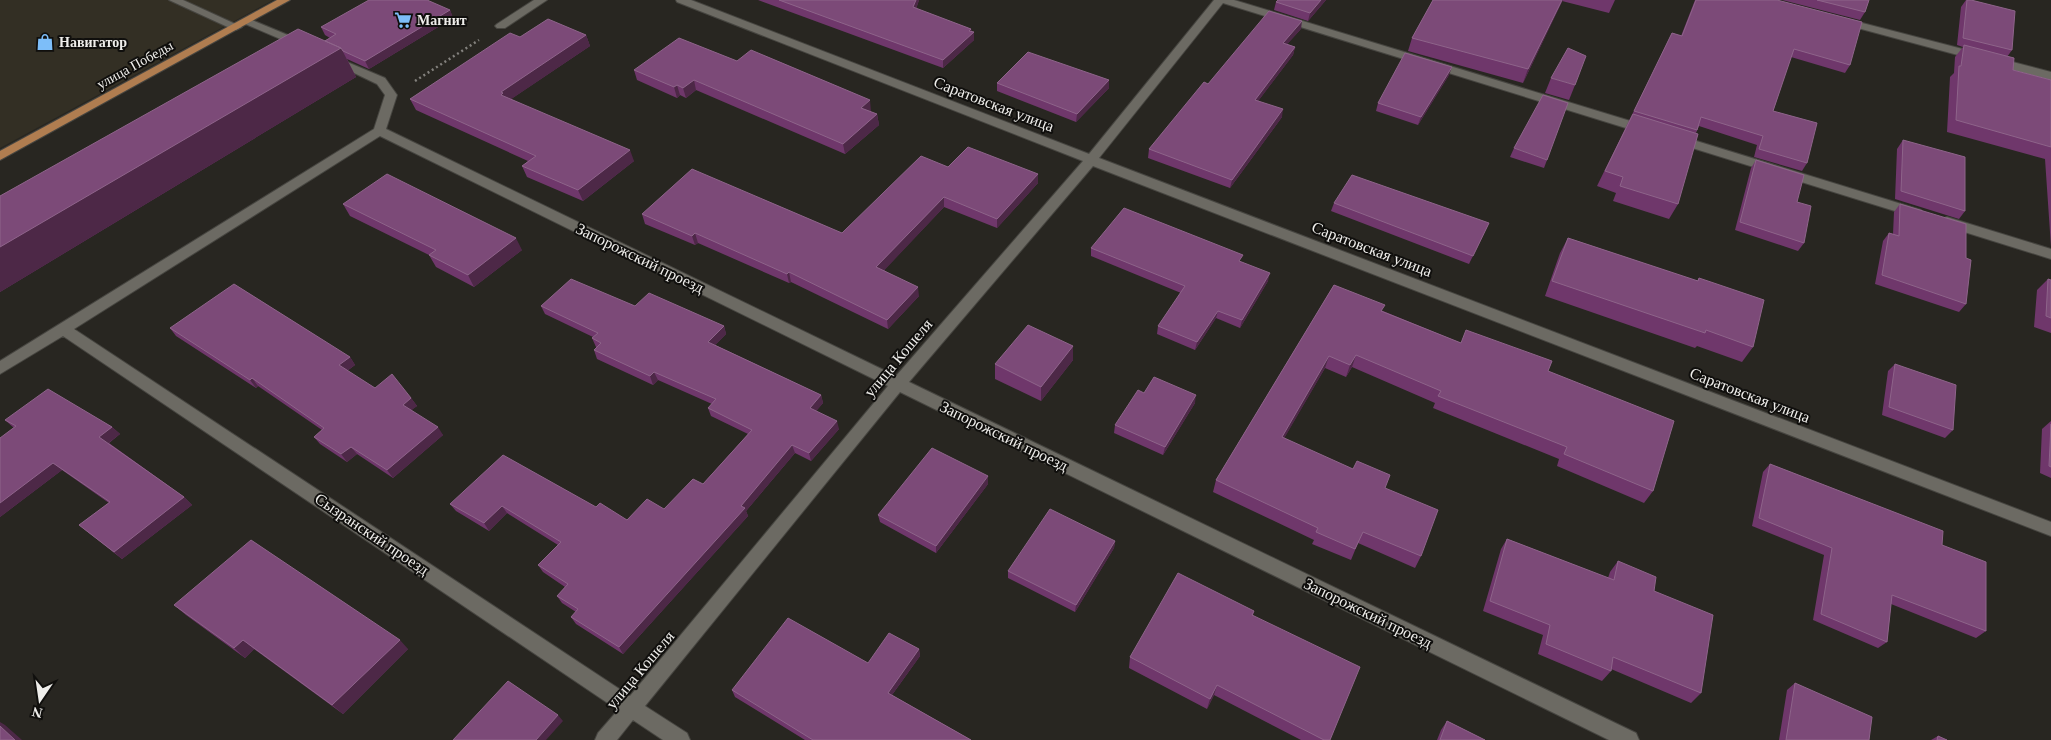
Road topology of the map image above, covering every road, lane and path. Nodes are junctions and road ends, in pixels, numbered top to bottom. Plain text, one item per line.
1 (174, 0) edge
2 (285, 0) edge
3 (542, 0) edge
4 (681, 0) edge
5 (1222, 0) edge
6 (1830, 18) edge
7 (247, 21) junction
8 (501, 26) joint
9 (236, 27) junction
10 (2051, 76) edge
11 (391, 95) junction
12 (379, 131) junction
13 (0, 156) edge
14 (1091, 160) junction
15 (2051, 254) edge
16 (63, 328) junction
17 (0, 368) edge
18 (898, 384) junction
19 (2051, 529) edge
20 (632, 708) junction
21 (604, 740) edge
22 (680, 740) edge
23 (1629, 740) edge

1 - 9 street
2 - 7 main road, улица Победы
3 - 8 street
4 - 14 street, Саратовская улица
5 - 14 street, улица Кошеля
5 - 15 street
6 - 10 street
7 - 9 main road, улица Победы
7 - 11 street
8 - 11 path
9 - 13 main road, улица Победы
11 - 12 street
12 - 16 street
12 - 18 street, Запорожский проезд
14 - 18 street, улица Кошеля
14 - 19 street, Саратовская улица
16 - 17 street
16 - 20 street, Сызранский проезд
18 - 20 street, улица Кошеля
18 - 23 street, Запорожский проезд
20 - 21 street, улица Кошеля
20 - 22 street, Сызранский проезд

